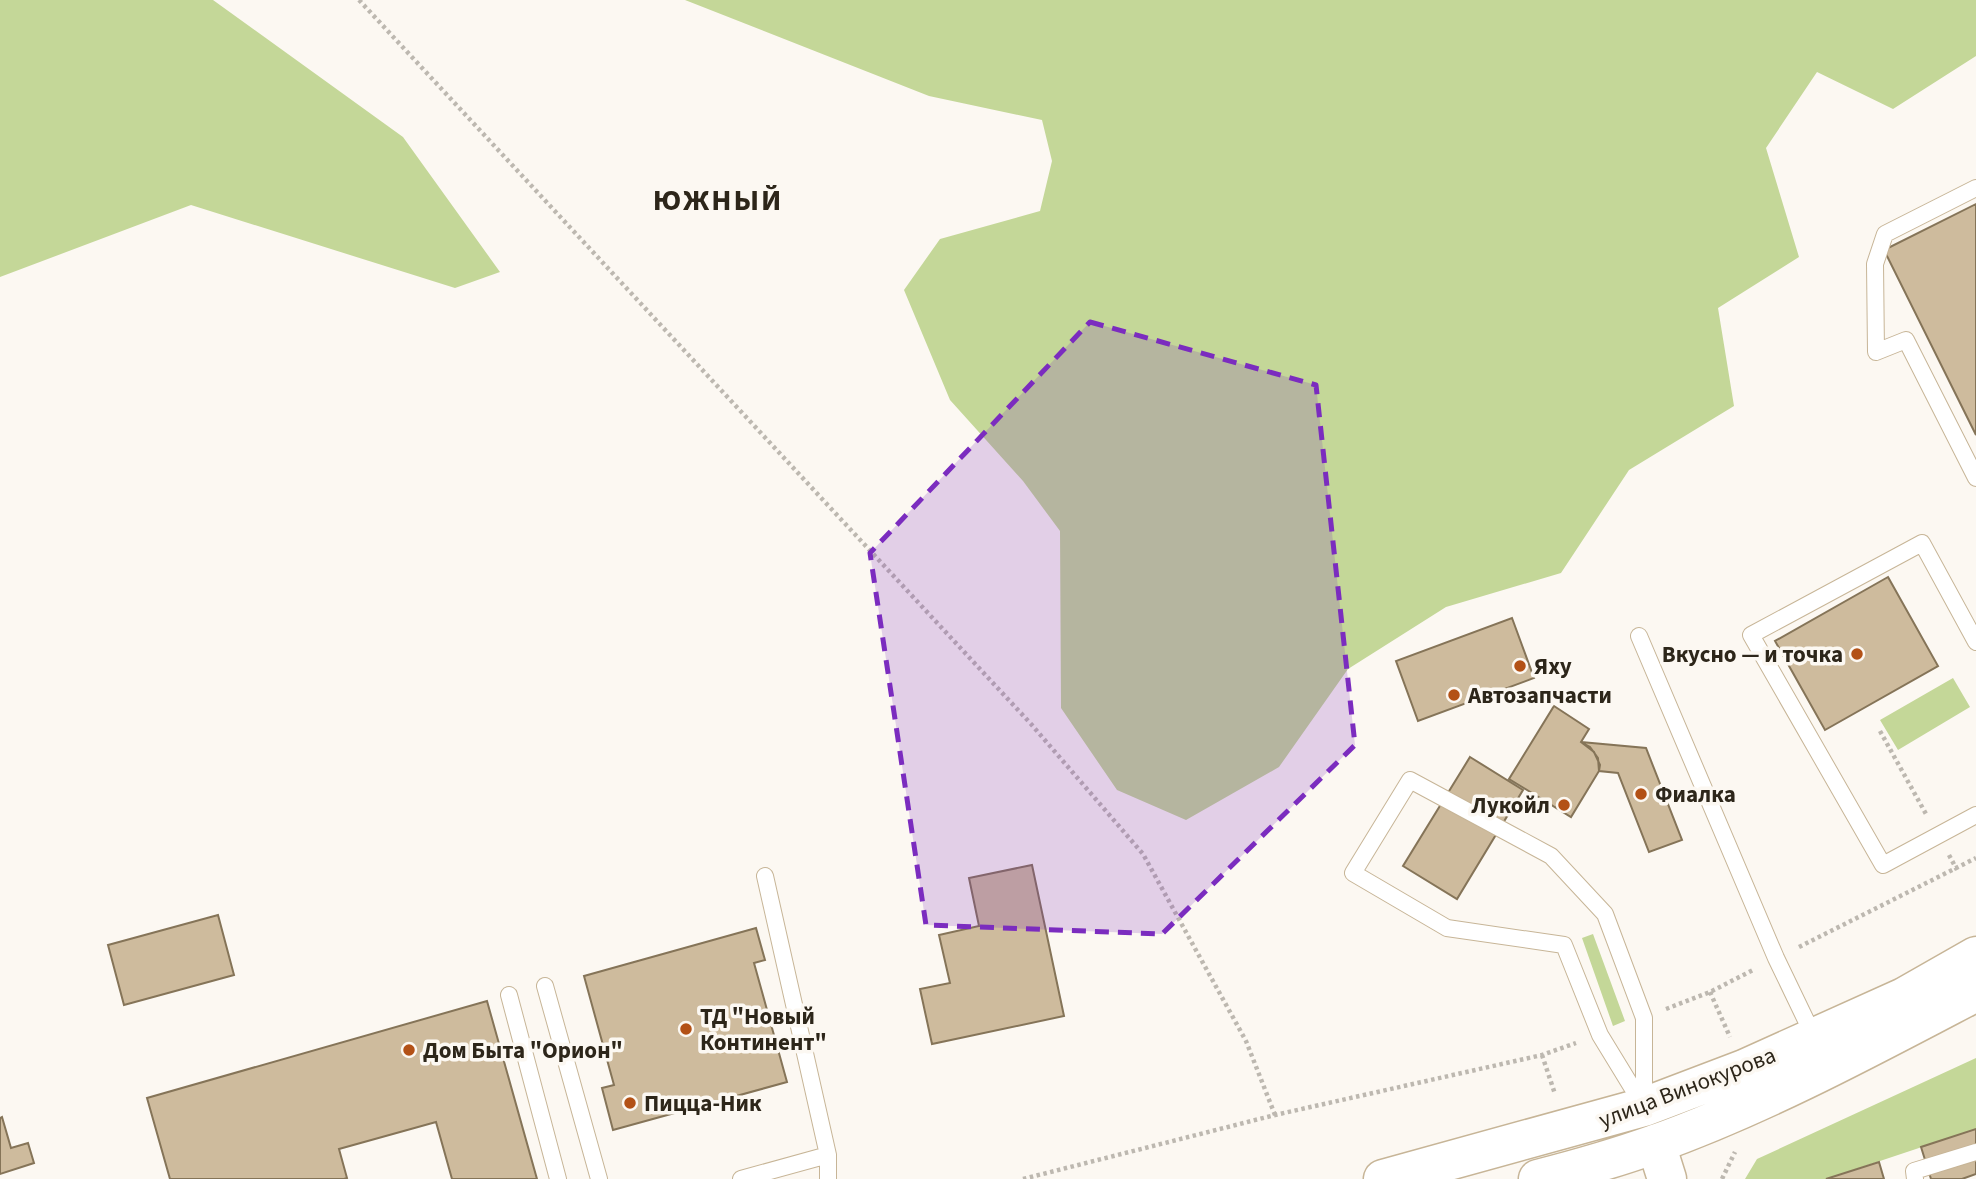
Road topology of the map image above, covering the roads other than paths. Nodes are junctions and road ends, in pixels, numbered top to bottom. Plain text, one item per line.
1 (1976, 188) edge
2 (1976, 478) edge
3 (1639, 636) dead end
4 (1976, 642) edge
5 (1976, 815) edge
6 (765, 876) dead end
7 (1976, 956) edge
8 (545, 986) dead end
9 (1976, 992) edge
10 (509, 995) dead end
11 (1814, 1037) junction
12 (1644, 1107) junction
13 (1976, 1152) edge
14 (828, 1155) junction
15 (1662, 1161) edge
16 (558, 1179) edge
17 (599, 1179) edge
18 (741, 1179) edge
19 (828, 1179) edge
20 (1383, 1179) edge
21 (1538, 1179) edge
22 (1915, 1179) edge

1 - 2 lane
3 - 11 lane
4 - 5 lane
6 - 14 lane
7 - 11 main road, улица Винокурова
8 - 17 lane
9 - 15 main road, улица Винокурова
10 - 16 lane
11 - 12 main road, улица Винокурова
12 - 12 lane
12 - 15 main road
12 - 20 main road, улица Винокурова
13 - 22 lane
14 - 18 lane
14 - 19 lane
15 - 21 main road, улица Винокурова

